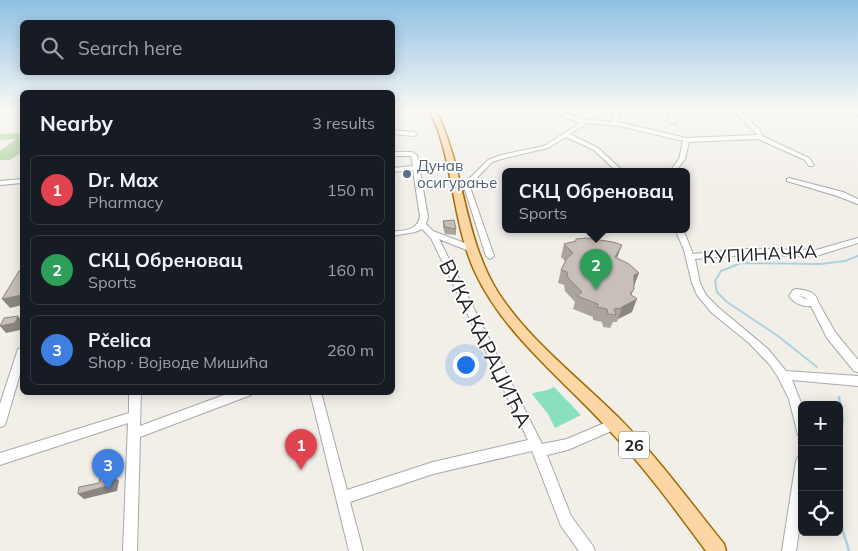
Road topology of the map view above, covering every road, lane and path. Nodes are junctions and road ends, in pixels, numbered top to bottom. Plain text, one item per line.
1 (443, 135) edge
2 (566, 135) joint
3 (663, 135) edge
4 (759, 137) joint
5 (686, 140) junction
6 (395, 154) edge
7 (811, 165) dead end
8 (417, 168) junction
9 (617, 168) edge
10 (675, 168) edge
11 (395, 170) edge
12 (789, 180) dead end
13 (20, 182) edge
14 (0, 183) edge
15 (858, 202) edge
16 (422, 225) junction
17 (415, 231) junction
18 (681, 233) edge
19 (395, 234) edge
20 (431, 234) junction
21 (468, 236) junction
22 (858, 240) edge
23 (451, 241) junction
24 (472, 248) junction
25 (440, 250) junction
26 (490, 256) dead end
27 (690, 257) junction
28 (813, 302) dead end
29 (20, 358) edge
30 (858, 368) edge
31 (785, 375) junction
32 (858, 381) edge
33 (135, 395) edge
34 (239, 395) edge
35 (316, 395) edge
36 (798, 411) edge
37 (134, 416) junction
38 (0, 422) edge
39 (614, 424) junction
40 (134, 434) junction
41 (537, 447) junction
42 (0, 459) edge
43 (798, 490) edge
44 (343, 498) junction
45 (130, 551) edge
46 (356, 551) edge
47 (588, 551) edge
48 (717, 551) edge
49 (790, 551) edge

1 - 21 main road, 26
2 - 9 street
2 - 26 street
3 - 5 street
4 - 5 street
4 - 7 street
5 - 10 street
6 - 8 street
8 - 11 street
8 - 16 street
12 - 15 street
13 - 14 street
16 - 17 street
16 - 20 street
17 - 19 street
17 - 20 street
18 - 27 street
20 - 23 street
20 - 25 street, ВУКА КАРАЏИЋА
21 - 23 street
21 - 24 main road, 26
22 - 27 street, КУПИНАЧКА
23 - 24 street
23 - 25 street, ВУКА КАРАЏИЋА
24 - 39 main road, 26
25 - 41 street, ВУКА КАРАЏИЋА
27 - 31 street
28 - 30 street
29 - 38 street
31 - 32 street
31 - 36 street
33 - 37 street
34 - 40 street
35 - 44 street
37 - 40 street
37 - 42 street
39 - 41 street, ВУКА КАРАЏИЋА
39 - 48 main road, 26
40 - 45 street
41 - 44 street, ВУКА КАРАЏИЋА
41 - 47 street
43 - 49 street
44 - 46 street

